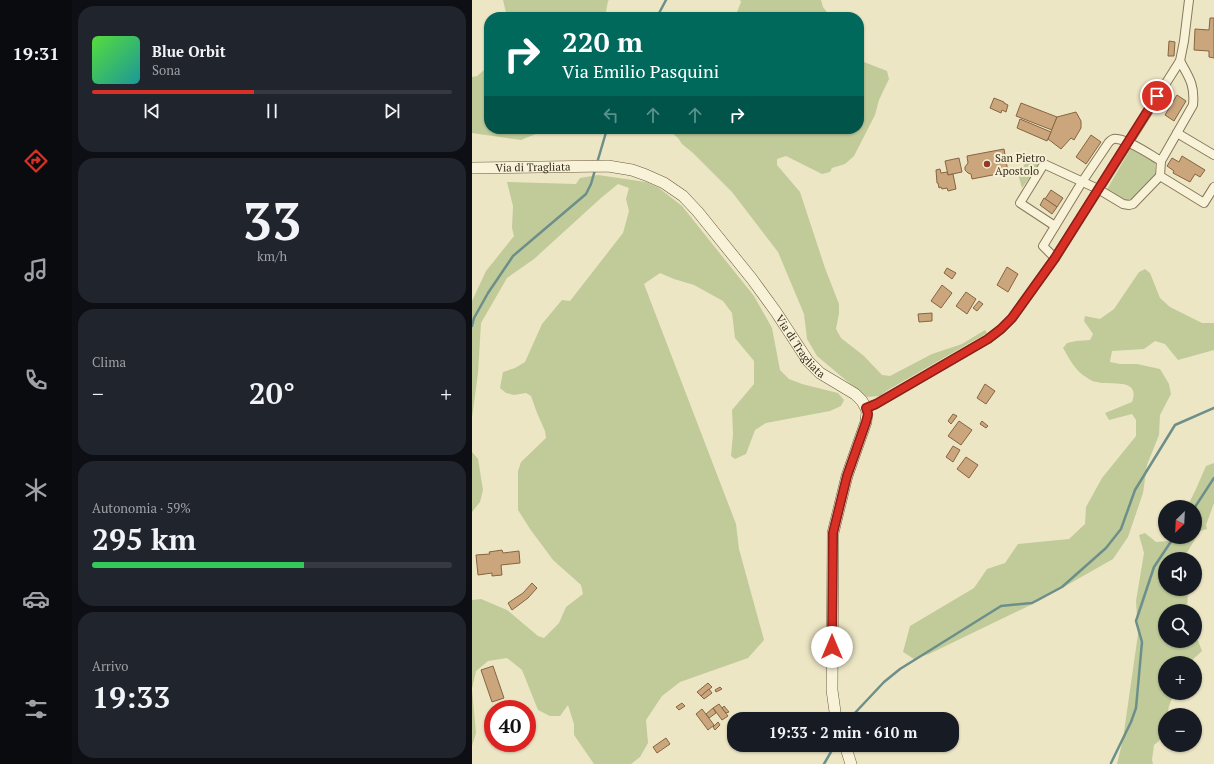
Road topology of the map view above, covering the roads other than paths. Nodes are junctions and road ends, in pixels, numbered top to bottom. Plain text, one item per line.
1 (1189, 0) edge
2 (1180, 61) junction
3 (1177, 133) junction
4 (1128, 142) junction
5 (1214, 155) edge
6 (1161, 161) junction
7 (472, 168) edge
8 (1160, 176) junction
9 (1082, 182) junction
10 (1214, 187) edge
11 (1098, 189) junction
12 (1055, 226) junction
13 (1055, 258) junction
14 (866, 408) junction
15 (835, 712) edge
16 (847, 752) edge
17 (851, 764) edge

1 - 2 street
2 - 3 street
2 - 4 street
3 - 5 street
3 - 6 street
4 - 6 street
4 - 9 street
4 - 11 street
6 - 8 street
7 - 14 street, Via di Tragliata
8 - 10 street
8 - 11 street
9 - 11 street
9 - 12 street
9 - 12 street
11 - 13 street
12 - 13 street
13 - 14 street
14 - 15 street
16 - 17 street

